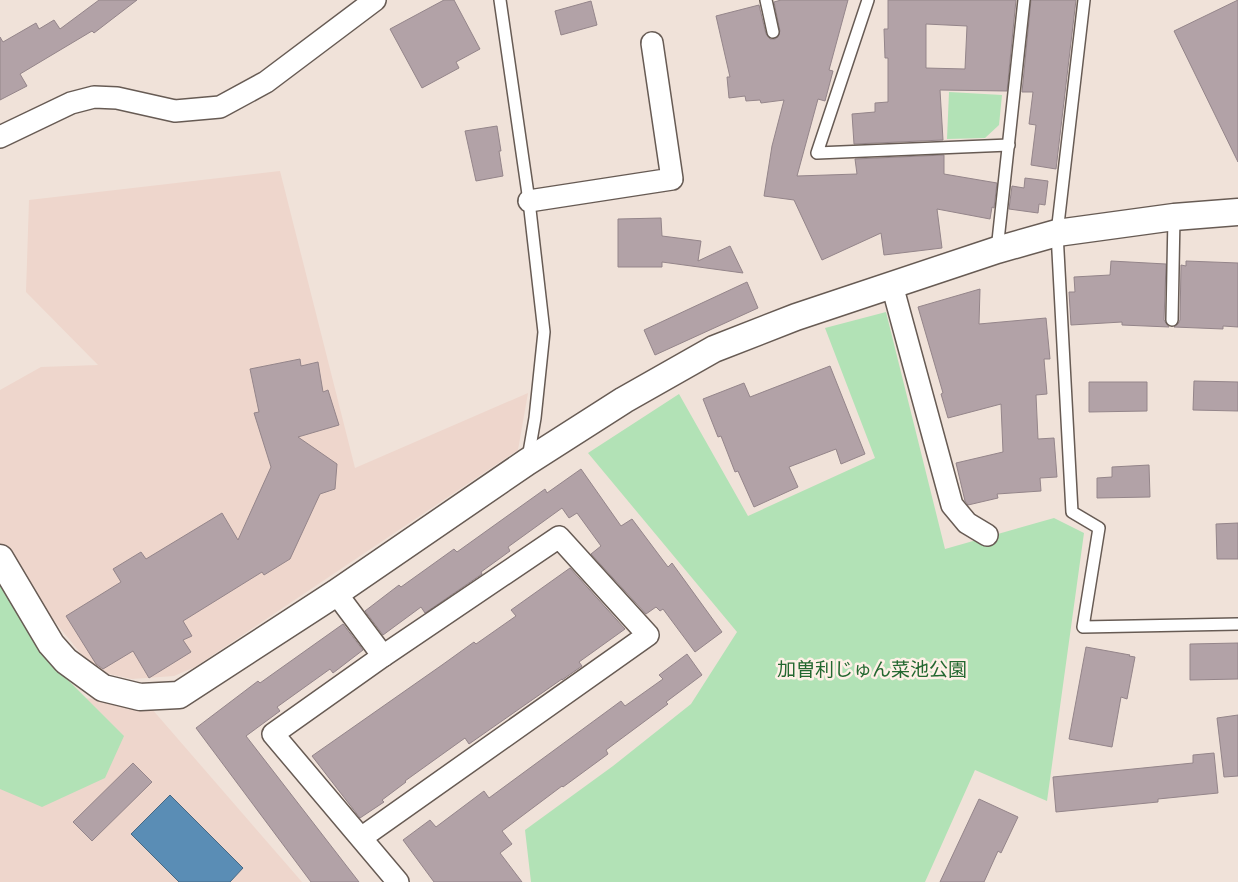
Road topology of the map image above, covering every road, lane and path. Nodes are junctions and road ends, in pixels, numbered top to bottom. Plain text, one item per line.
1 (375, 0) edge
2 (500, 0) edge
3 (766, 0) edge
4 (868, 0) edge
5 (1024, 0) edge
6 (1084, 0) edge
7 (773, 32) dead end
8 (652, 43) dead end
9 (0, 136) edge
10 (1008, 145) junction
11 (529, 201) junction
12 (1238, 212) edge
13 (1174, 217) junction
14 (1057, 233) junction
15 (997, 250) junction
16 (892, 285) junction
17 (1172, 320) dead end
18 (527, 462) junction
19 (987, 535) dead end
20 (0, 558) edge
21 (336, 592) junction
22 (1238, 624) edge
23 (383, 656) junction
24 (361, 838) junction
25 (398, 882) edge

1 - 9 street
2 - 11 lane
3 - 7 lane
4 - 10 lane
5 - 10 lane
6 - 14 lane
8 - 11 street
10 - 15 lane
11 - 18 lane
12 - 13 street
13 - 14 street
13 - 17 lane
14 - 15 street
14 - 22 lane
15 - 16 street
16 - 18 street
16 - 19 street
18 - 21 street
20 - 21 street
21 - 23 street
23 - 24 street
23 - 24 street
24 - 25 street

